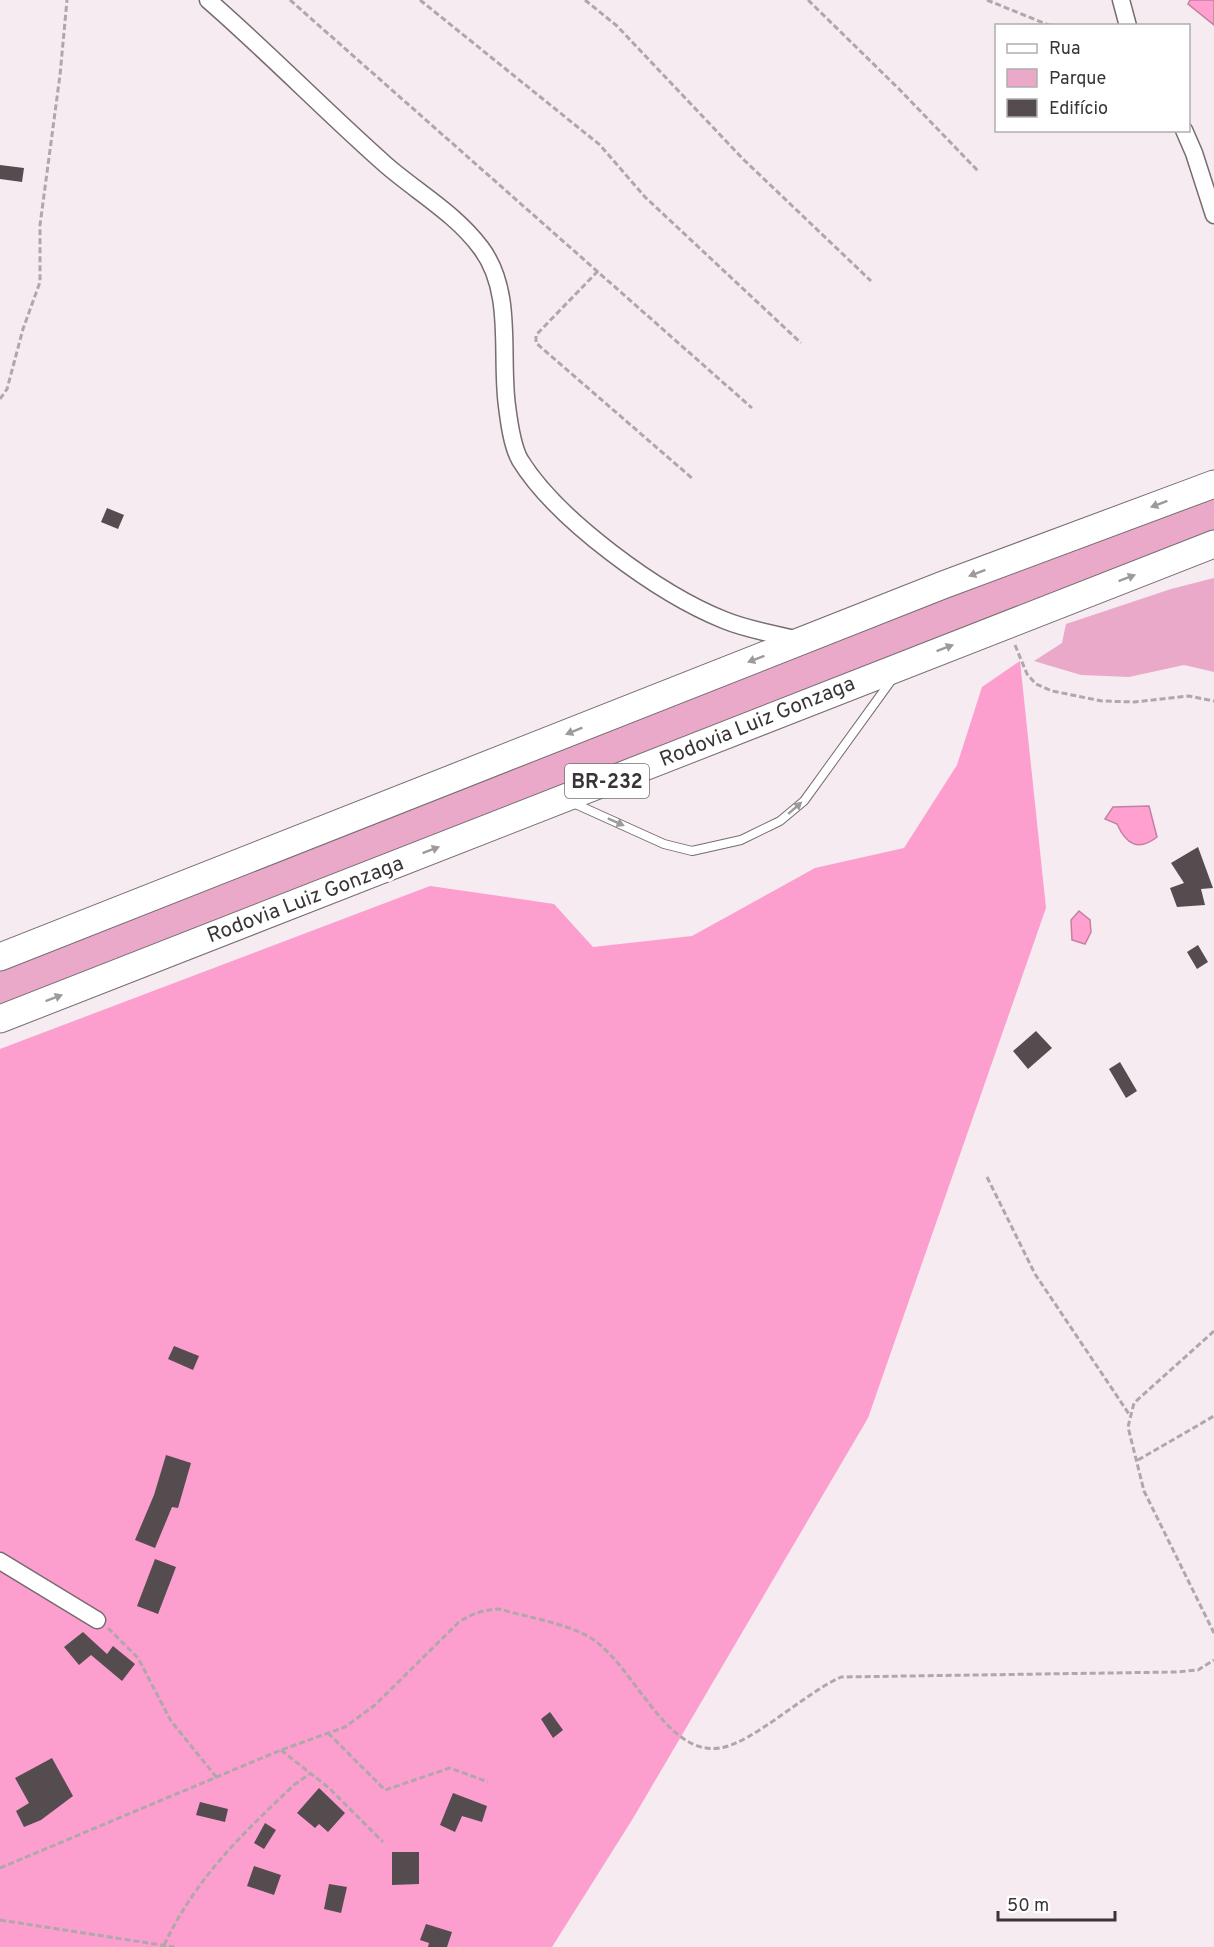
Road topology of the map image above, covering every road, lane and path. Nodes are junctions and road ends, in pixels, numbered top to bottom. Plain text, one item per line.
1 (67, 0) edge
2 (208, 0) edge
3 (290, 0) edge
4 (420, 0) edge
5 (585, 0) edge
6 (808, 0) edge
7 (987, 0) edge
8 (1121, 0) edge
9 (1046, 24) edge
10 (1127, 24) edge
11 (1185, 132) edge
12 (979, 172) dead end
13 (1214, 215) edge
14 (598, 271) junction
15 (870, 281) dead end
16 (801, 343) dead end
17 (0, 399) edge
18 (752, 408) dead end
19 (693, 479) dead end
20 (1214, 484) edge
21 (1214, 544) edge
22 (1008, 624) junction
23 (803, 640) junction
24 (905, 663) junction
25 (1214, 701) edge
26 (562, 799) junction
27 (0, 957) edge
28 (0, 1019) edge
29 (987, 1177) dead end
30 (1214, 1331) edge
31 (1129, 1414) junction
32 (1214, 1416) edge
33 (1138, 1460) junction
34 (0, 1561) edge
35 (97, 1620) joint
36 (1214, 1634) edge
37 (1214, 1660) edge
38 (328, 1733) junction
39 (280, 1750) junction
40 (311, 1773) junction
41 (217, 1778) junction
42 (488, 1782) dead end
43 (383, 1842) dead end
44 (0, 1868) edge
45 (0, 1920) edge
46 (125, 1939) junction
47 (164, 1945) junction
48 (125, 1947) edge
49 (174, 1947) edge

1 - 17 path
2 - 23 street
3 - 14 path
4 - 16 path
5 - 15 path
6 - 12 path
7 - 9 path
8 - 10 street
11 - 13 street
14 - 18 path
14 - 19 path
20 -> 23 highway, BR-232
22 -> 21 highway, Rodovia Luiz Gonzaga / BR-232
24 -> 22 highway, Rodovia Luiz Gonzaga / BR-232
22 - 25 path
23 -> 27 highway, BR-232
24 - 26 highway, Rodovia Luiz Gonzaga / BR-232
26 -> 24 lane
28 -> 26 highway, Rodovia Luiz Gonzaga / BR-232
29 - 31 path
30 - 31 path
31 - 33 path
32 - 33 path
33 - 36 path
34 - 35 street
35 - 41 path
37 - 38 path
38 - 39 path
38 - 42 path
39 - 40 path
39 - 41 path
40 - 43 path
40 - 47 path
41 - 44 path
45 - 46 path
46 - 47 path
46 - 48 path
47 - 49 path

